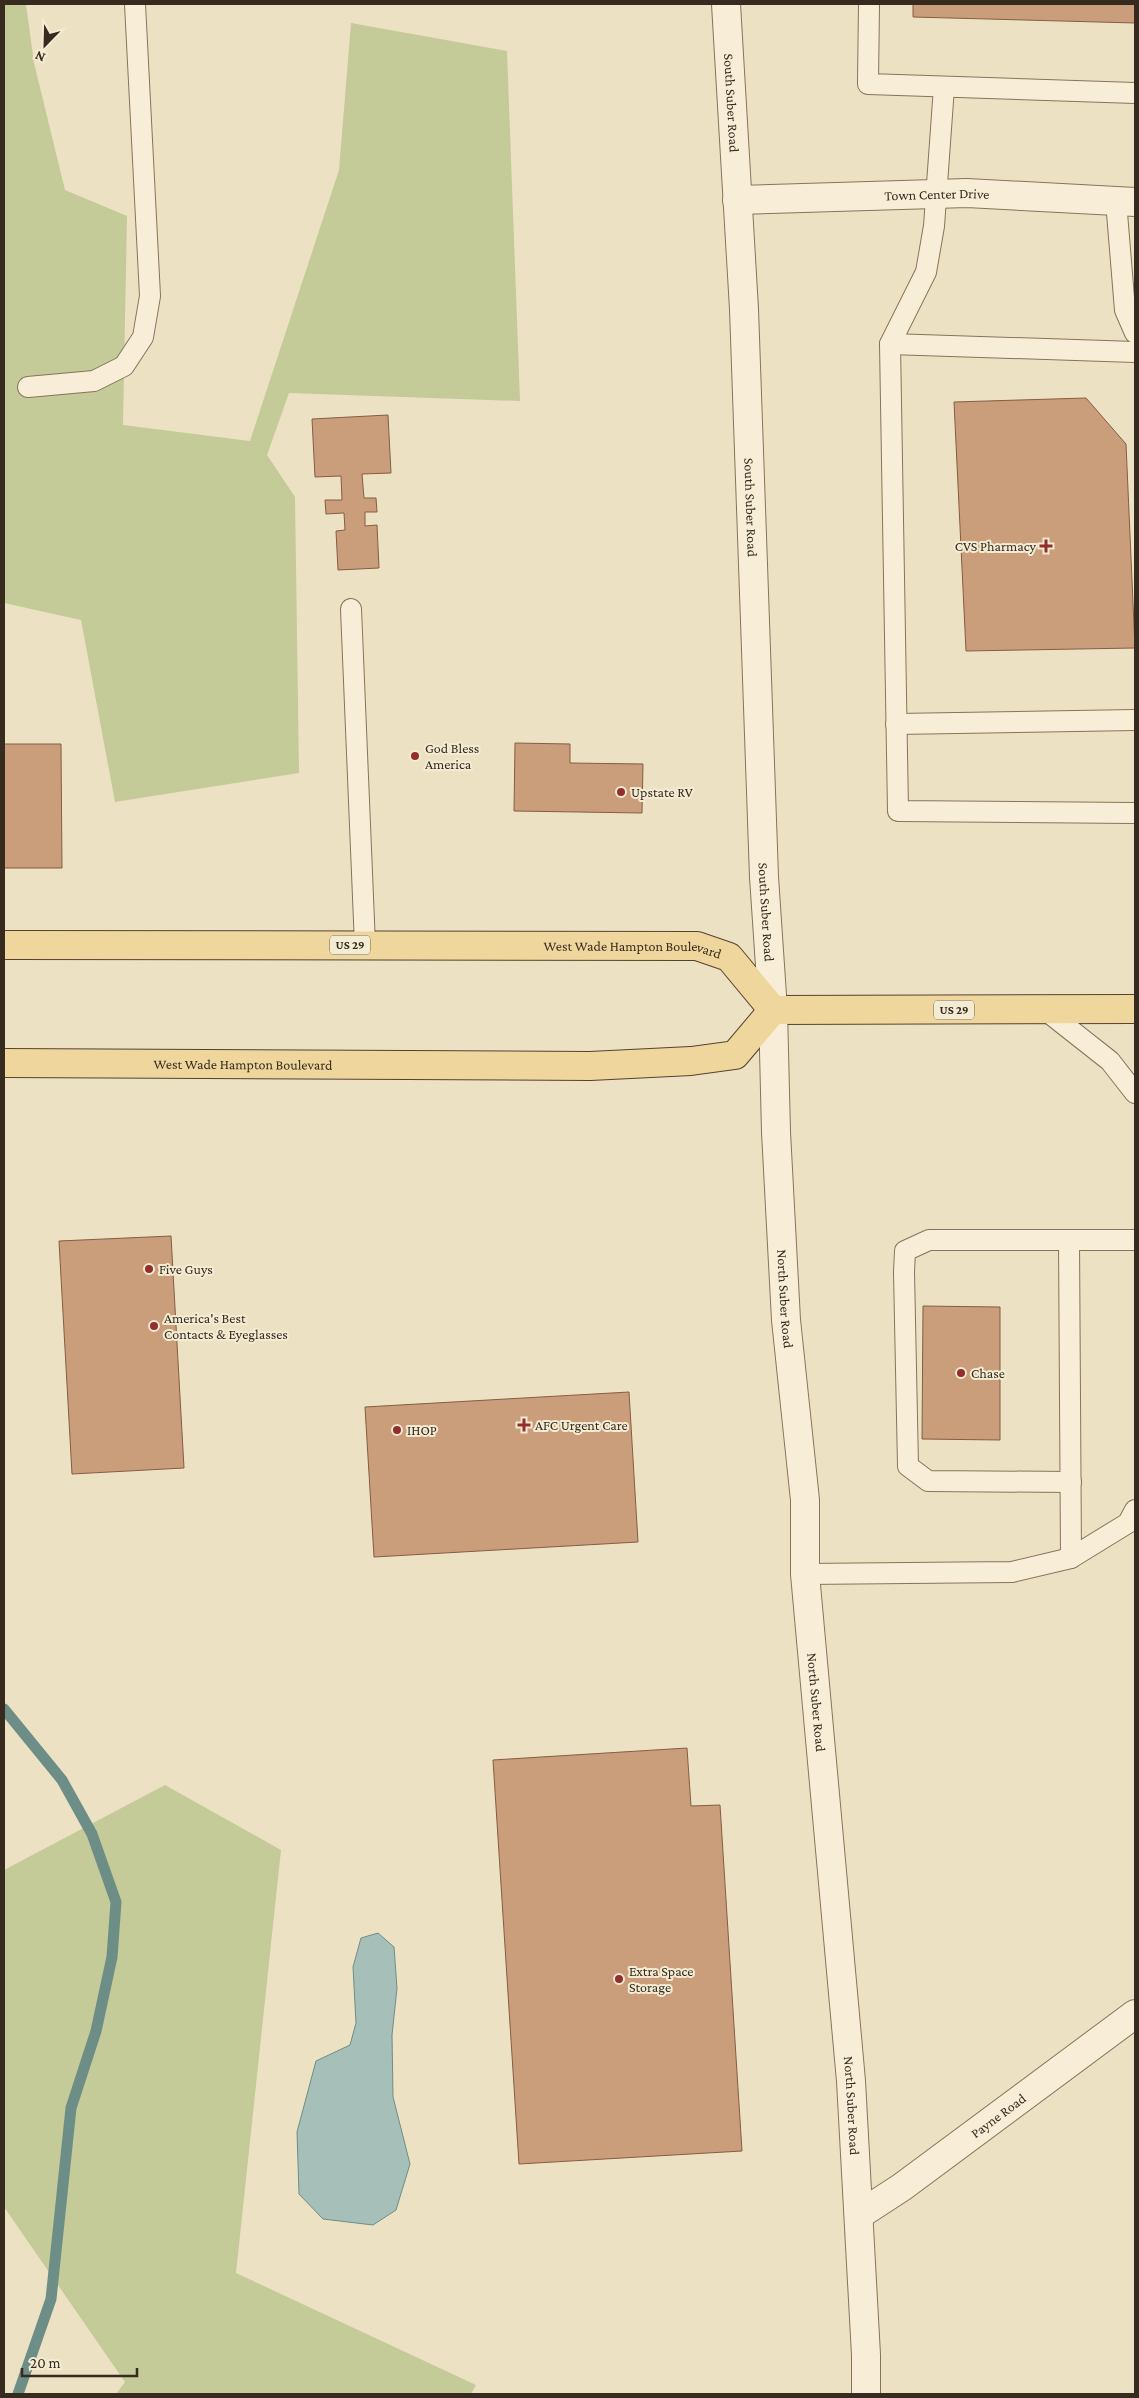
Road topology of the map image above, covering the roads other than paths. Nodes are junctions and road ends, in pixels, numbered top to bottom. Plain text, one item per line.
1 (135, 4) edge
2 (726, 4) edge
3 (869, 4) edge
4 (944, 87) junction
5 (1135, 93) edge
6 (935, 194) junction
7 (737, 200) junction
8 (1126, 201) edge
9 (1135, 333) edge
10 (890, 344) junction
11 (1135, 352) edge
12 (28, 387) dead end
13 (351, 608) dead end
14 (1135, 720) edge
15 (896, 724) junction
16 (1135, 813) edge
17 (365, 945) junction
18 (4, 946) edge
19 (1044, 1009) junction
20 (1135, 1009) edge
21 (773, 1010) junction
22 (4, 1063) edge
23 (1135, 1093) edge
24 (1069, 1240) junction
25 (1135, 1240) edge
26 (1071, 1482) junction
27 (1135, 1510) edge
28 (1071, 1558) junction
29 (805, 1574) junction
30 (1135, 2014) edge
31 (859, 2215) junction
32 (866, 2394) edge

1 - 12 lane
2 - 7 street, South Suber Road
3 - 4 lane
4 - 5 lane
4 - 6 lane
6 - 7 street, Town Center Drive
6 - 8 street, Town Center Drive
6 - 10 lane
7 - 21 street, South Suber Road
8 - 9 lane
10 - 11 lane
10 - 15 lane
13 - 17 lane
14 - 15 lane
15 - 16 lane
17 - 18 main road, West Wade Hampton Boulevard / US 29
17 - 21 main road, West Wade Hampton Boulevard / US 29
19 - 20 main road, US 29
19 - 21 main road, US 29
19 - 23 lane
21 - 22 main road, West Wade Hampton Boulevard
21 - 29 street, North Suber Road
24 - 25 lane
24 - 26 lane
24 - 26 lane
26 - 28 lane
27 - 28 lane
28 - 29 lane
29 - 31 street, North Suber Road
30 - 31 street, Payne Road
31 - 32 street, North Suber Road

